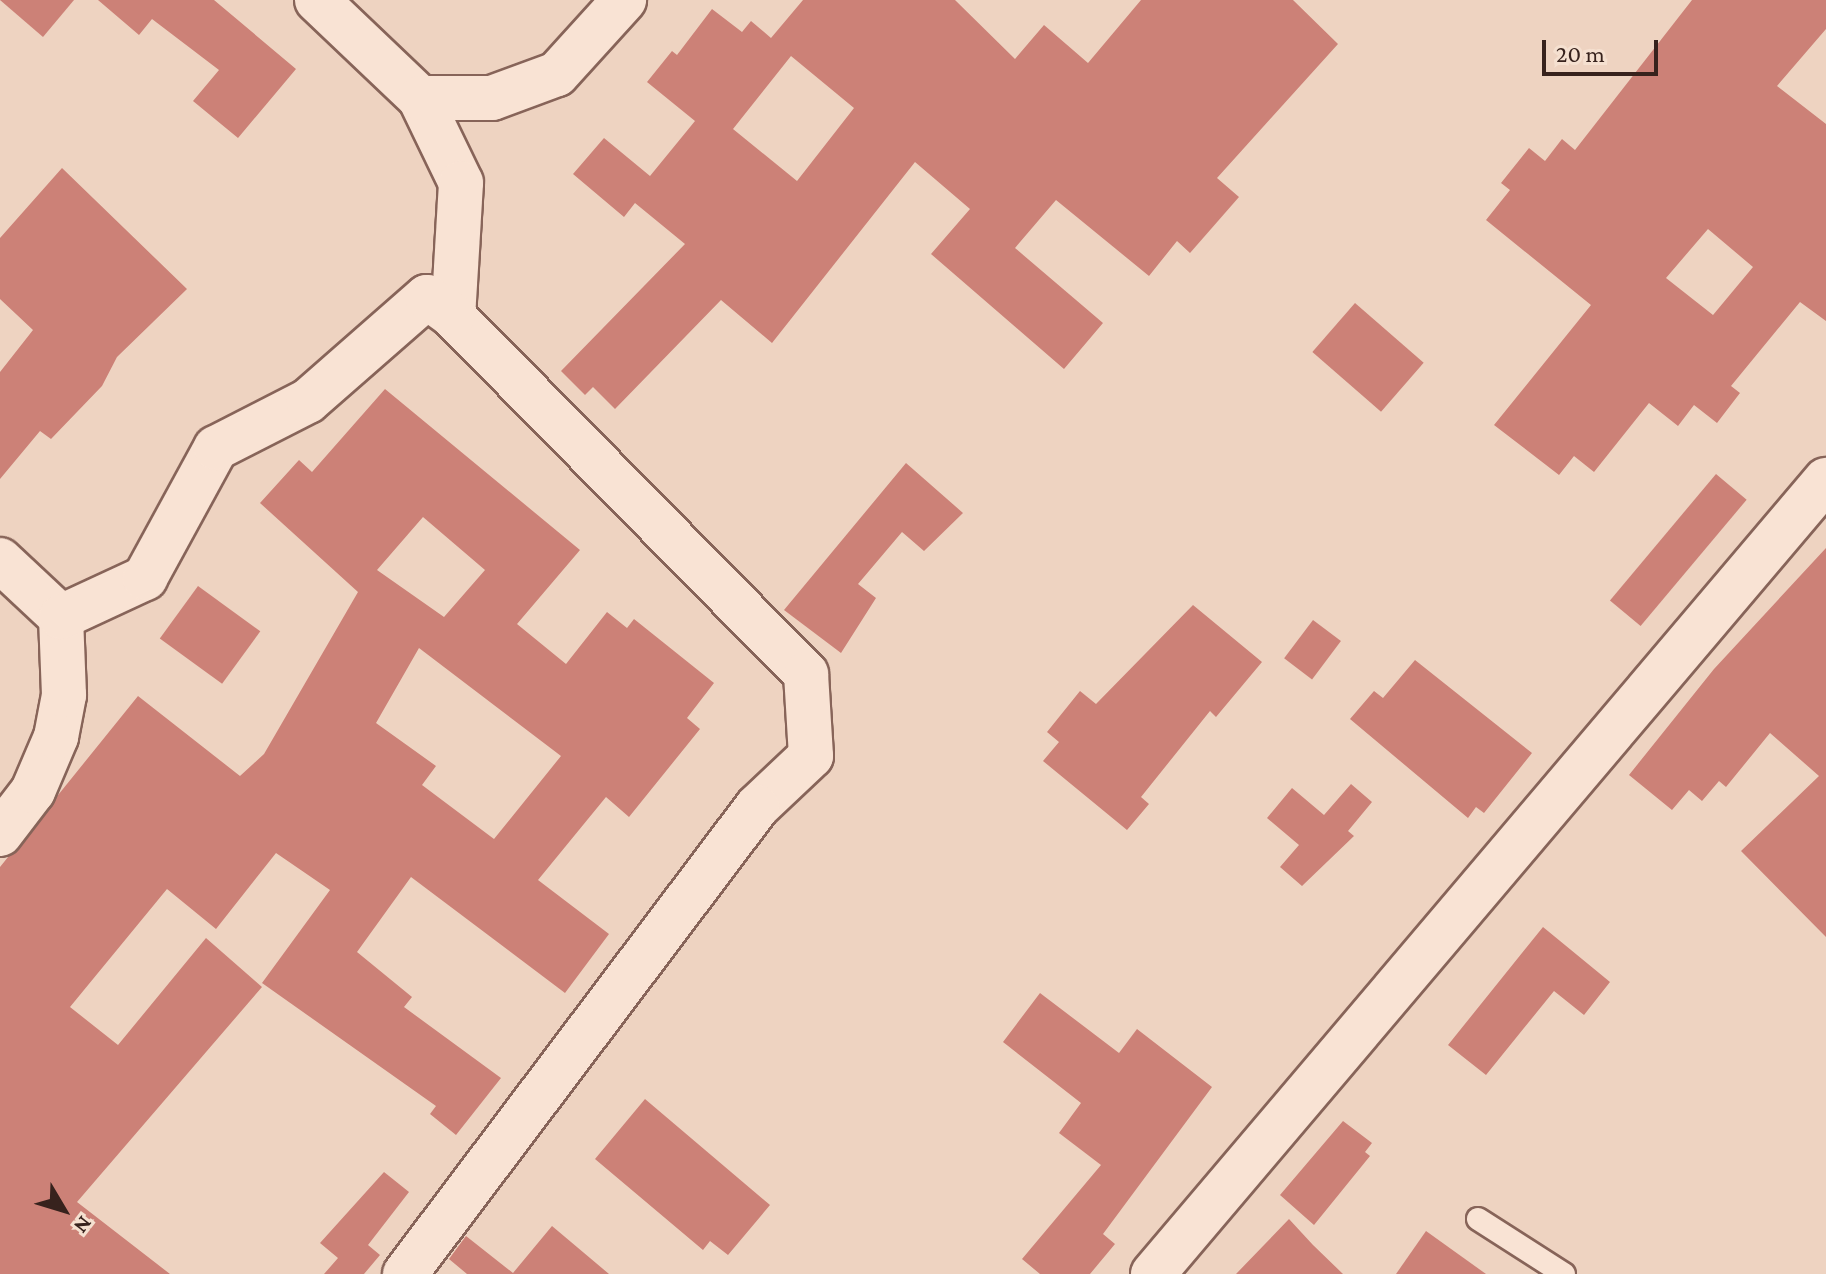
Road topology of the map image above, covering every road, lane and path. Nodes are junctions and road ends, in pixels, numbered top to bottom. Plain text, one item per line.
1 (317, 0) edge
2 (624, 0) edge
3 (420, 98) junction
4 (453, 316) junction
5 (1826, 480) edge
6 (0, 560) edge
7 (61, 617) junction
8 (0, 834) edge
9 (1478, 1219) dead end
10 (405, 1274) edge
11 (1153, 1274) edge
12 (1564, 1274) edge

1 - 3 street
2 - 3 street
3 - 4 street
4 - 7 street
4 - 10 street
5 - 11 street
6 - 7 street
7 - 8 street
9 - 12 lane

